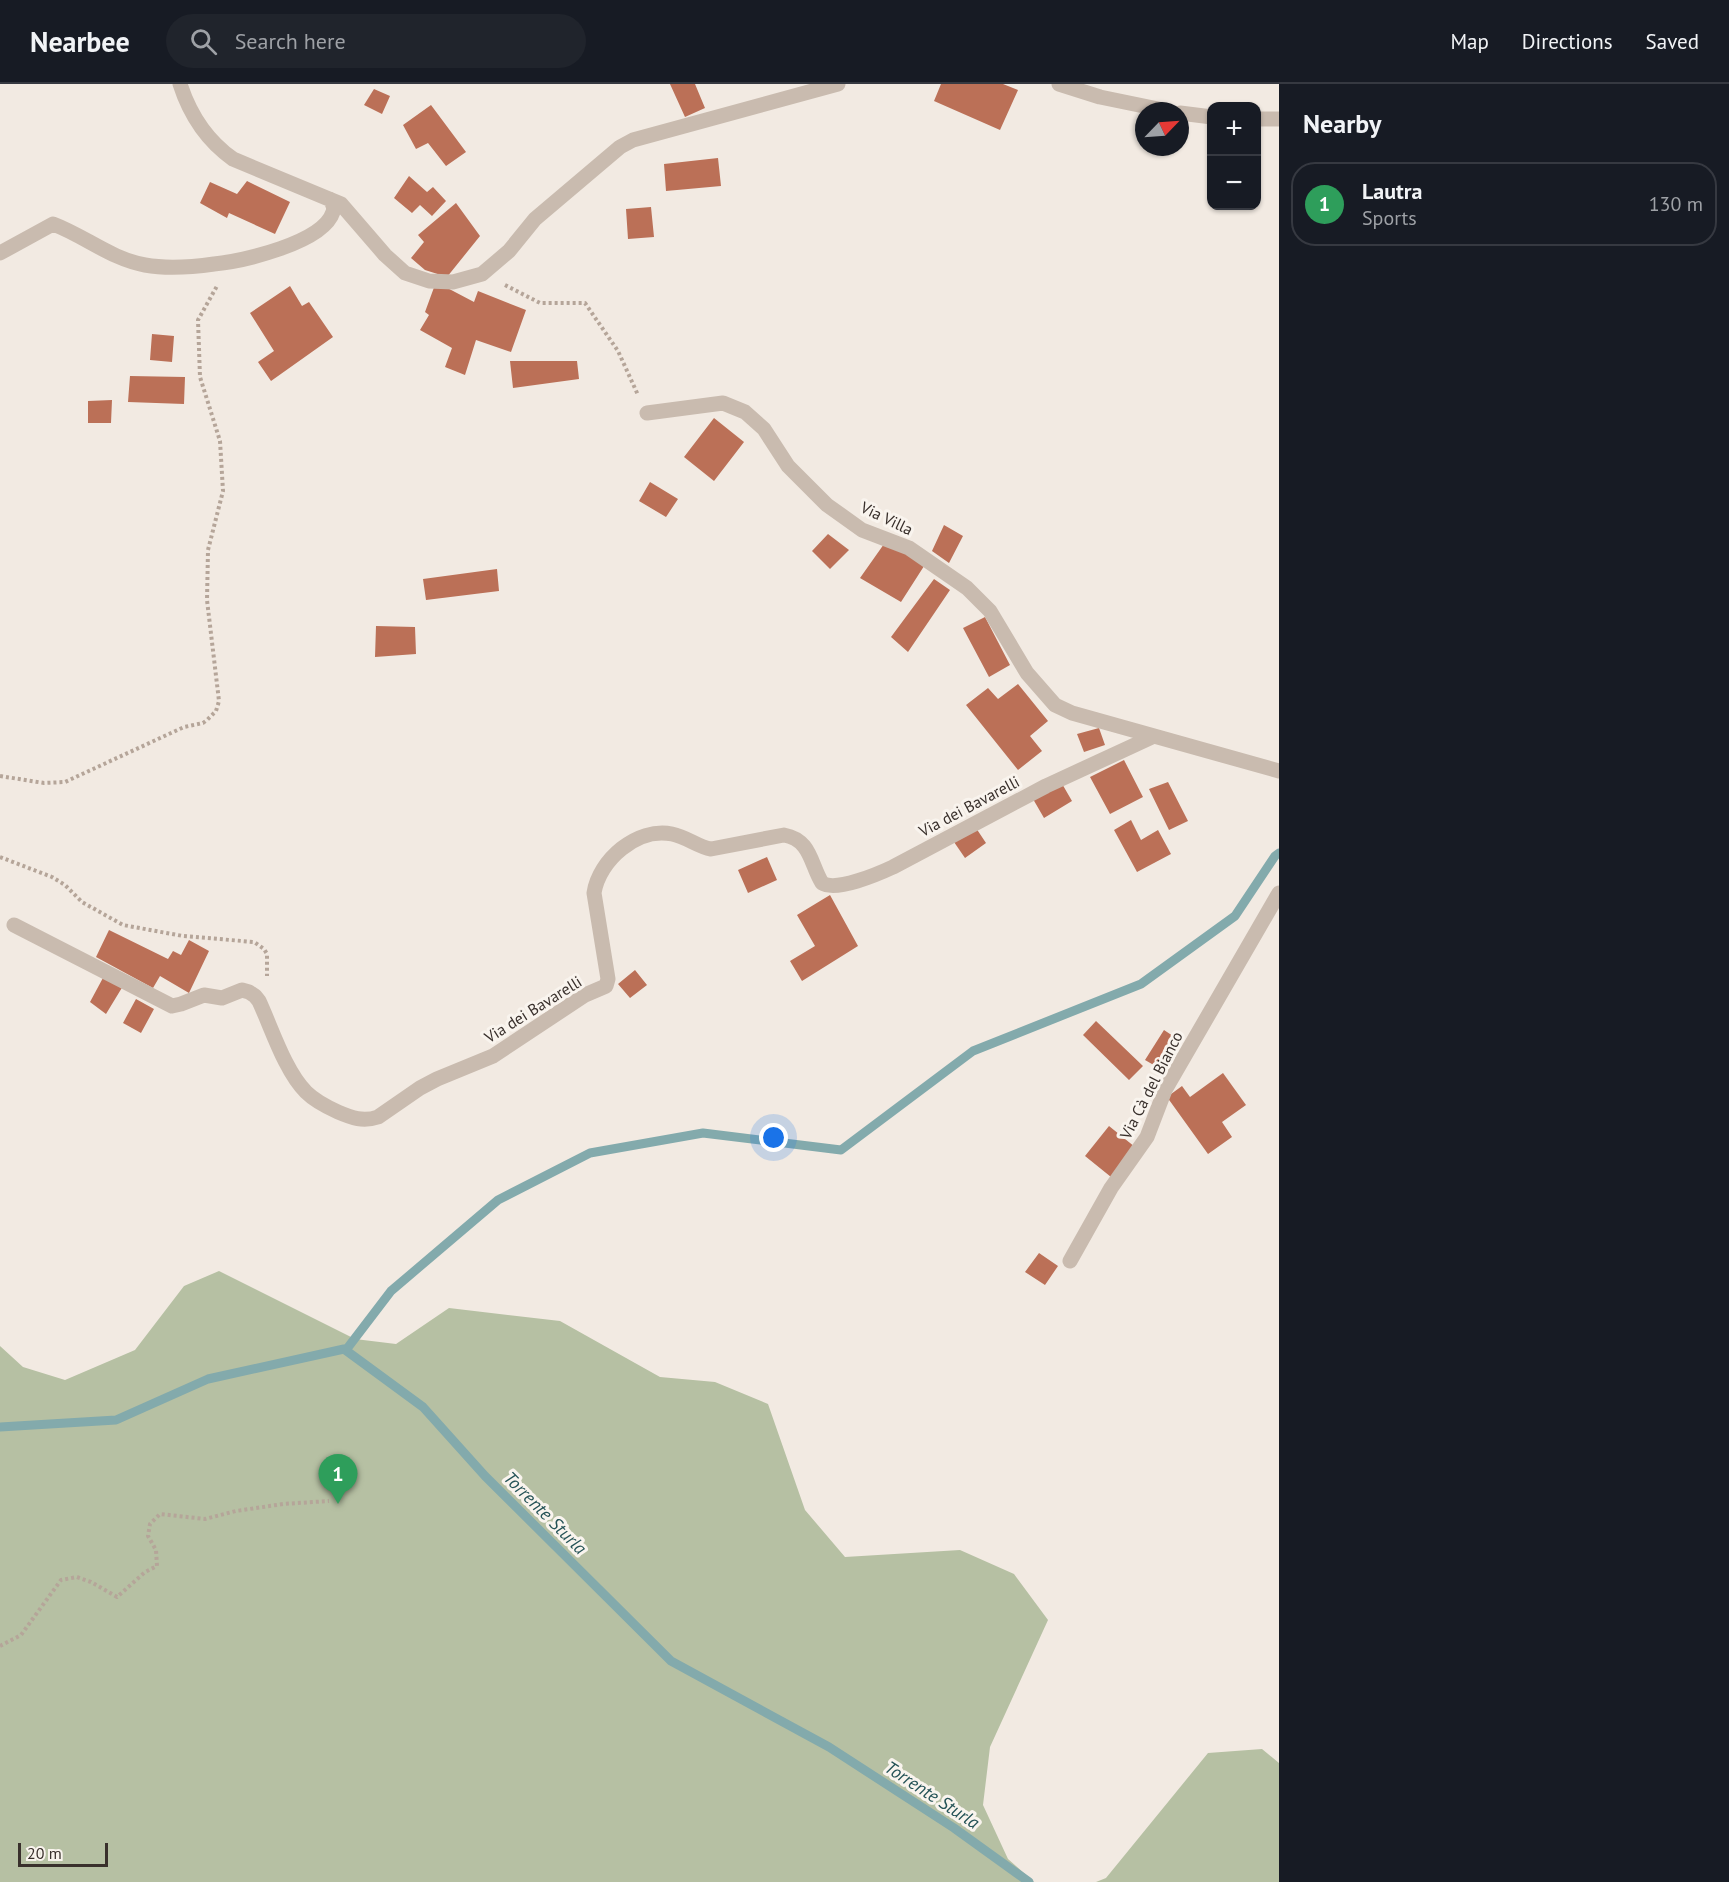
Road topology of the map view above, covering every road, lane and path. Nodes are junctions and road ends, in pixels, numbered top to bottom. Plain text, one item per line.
1 (180, 84) edge
2 (838, 84) edge
3 (1059, 84) edge
4 (1135, 104) edge
5 (1189, 114) edge
6 (1207, 116) edge
7 (1261, 119) edge
8 (1279, 119) edge
9 (330, 199) junction
10 (0, 253) edge
11 (482, 274) junction
12 (222, 278) dead end
13 (647, 413) joint
14 (1152, 736) junction
15 (1279, 771) edge
16 (0, 776) edge
17 (0, 857) edge
18 (1279, 893) edge
19 (14, 925) dead end
20 (259, 1001) junction
21 (1070, 1261) dead end
22 (329, 1500) dead end
23 (0, 1646) edge

1 - 9 street
2 - 11 street
3 - 4 street
5 - 6 street
7 - 8 street
9 - 10 street
9 - 11 street
11 - 13 path
12 - 16 path
13 - 14 street, Via Villa
14 - 15 street, Via Villa
14 - 20 street, Via dei Bavarelli
17 - 20 path
18 - 21 street, Via Cà del Bianco
19 - 20 street
22 - 23 path

